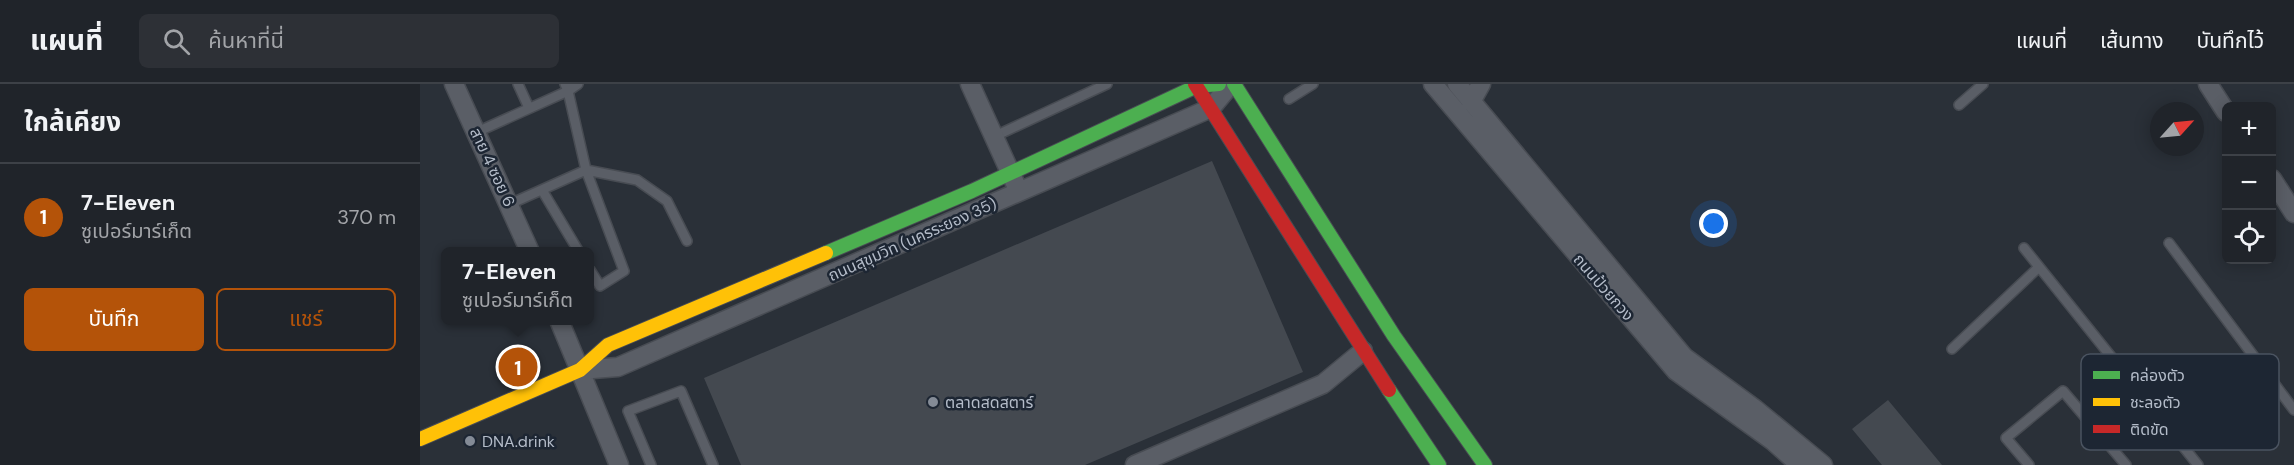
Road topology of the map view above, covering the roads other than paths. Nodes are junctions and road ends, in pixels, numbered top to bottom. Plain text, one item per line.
1 (454, 84) edge
2 (518, 84) edge
3 (578, 84) edge
4 (970, 84) edge
5 (1107, 84) edge
6 (1219, 84) edge
7 (1232, 84) edge
8 (1313, 84) edge
9 (1433, 84) edge
10 (1457, 84) edge
11 (1481, 84) edge
12 (1983, 84) edge
13 (2208, 84) edge
14 (1196, 85) edge
15 (566, 88) edge
16 (1289, 99) dead end
17 (1470, 102) junction
18 (1959, 105) dead end
19 (2222, 105) edge
20 (529, 108) junction
21 (1211, 108) junction
22 (477, 132) junction
23 (993, 137) junction
24 (586, 170) junction
25 (1010, 173) junction
26 (2276, 186) edge
27 (542, 190) junction
28 (1019, 192) junction
29 (510, 204) junction
30 (2294, 213) edge
31 (687, 241) dead end
32 (2169, 243) dead end
33 (528, 247) edge
34 (576, 247) edge
35 (2024, 248) dead end
36 (2039, 267) junction
37 (594, 276) edge
38 (562, 325) edge
39 (1952, 349) dead end
40 (1364, 351) junction
41 (2109, 354) edge
42 (2252, 354) edge
43 (580, 370) junction
44 (2279, 390) edge
45 (2294, 410) edge
46 (2081, 412) edge
47 (420, 439) edge
48 (2113, 450) edge
49 (2186, 450) edge
50 (620, 465) edge
51 (651, 465) edge
52 (713, 465) edge
53 (1135, 465) edge
54 (1440, 465) edge
55 (1485, 465) edge
56 (1800, 465) edge
57 (1823, 465) edge
58 (2029, 465) edge
59 (2126, 465) edge
60 (2198, 465) edge

1 - 22 street, สาย 4 ซอย 6
2 - 20 lane
3 - 15 lane
4 - 23 street
5 - 23 lane
6 - 14 street, ถนนสุขุมวิท (นครระยอง 35)
7 - 21 street, ถนนสุขุมวิท (นครระยอง 35)
7 - 55 street
8 - 16 lane
9 - 56 street, ถนนป้วยกวง
10 - 17 street, ถนนป้วยกวง
11 - 17 street
12 - 18 lane
13 - 19 street
14 - 21 street
14 - 25 street, ถนนสุขุมวิท (นครระยอง 35)
15 - 20 lane
15 - 24 lane
17 - 57 street, ถนนป้วยกวง
20 - 22 lane
21 - 28 street, ถนนสุขุมวิท (นครระยอง 35)
21 - 40 street
22 - 29 street, สาย 4 ซอย 6
23 - 25 street
24 - 27 lane
24 - 31 lane
24 - 37 lane
25 - 28 street
25 - 43 street, ถนนสุขุมวิท (นครระยอง 35)
26 - 30 street
27 - 29 lane
27 - 34 lane
28 - 43 street, ถนนสุขุมวิท (นครระยอง 35)
29 - 33 street, สาย 4 ซอย 6
32 - 42 lane
35 - 36 lane
36 - 39 lane
36 - 41 lane
38 - 43 street
40 - 53 street
40 - 54 street
43 - 47 street, ถนนสุขุมวิท (นครระยอง 35)
43 - 50 street
44 - 45 lane
46 - 58 lane
48 - 59 lane
49 - 60 lane
51 - 52 lane

